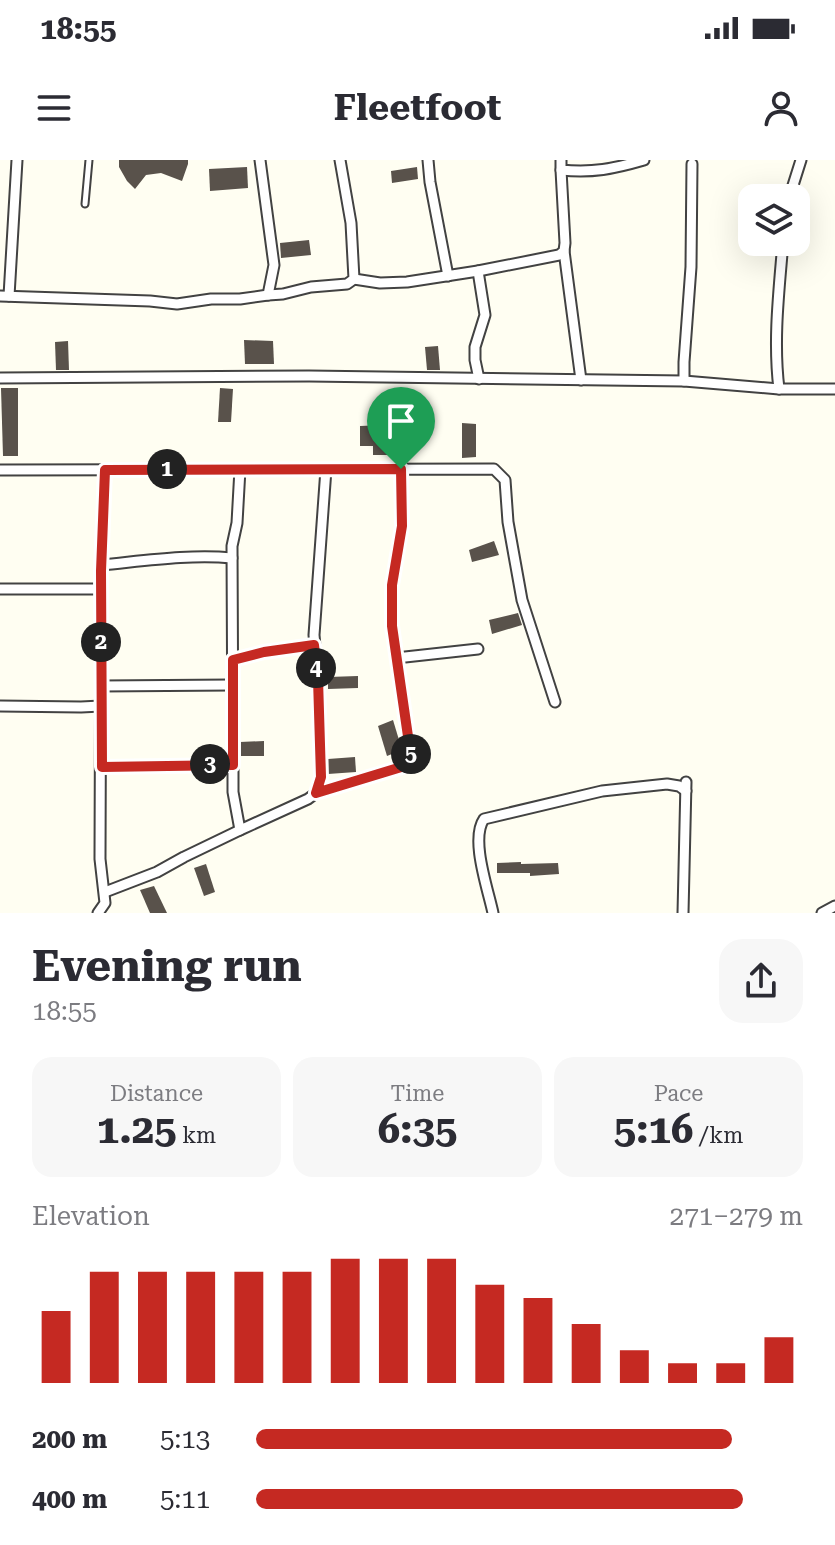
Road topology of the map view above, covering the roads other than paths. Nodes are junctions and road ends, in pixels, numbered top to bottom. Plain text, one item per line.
1 (17, 160) edge
2 (89, 160) edge
3 (260, 160) edge
4 (340, 160) edge
5 (428, 160) edge
6 (644, 160) edge
7 (801, 160) edge
8 (691, 161) edge
9 (561, 165) edge
10 (793, 184) edge
11 (85, 204) dead end
12 (564, 251) junction
13 (782, 256) edge
14 (478, 271) junction
15 (448, 276) junction
16 (354, 279) junction
17 (268, 295) junction
18 (4, 296) edge
19 (0, 378) edge
20 (479, 379) junction
21 (581, 380) junction
22 (684, 381) junction
23 (779, 389) junction
24 (835, 389) edge
25 (240, 469) junction
26 (326, 469) junction
27 (401, 469) junction
28 (0, 470) edge
29 (105, 470) junction
30 (232, 558) junction
31 (101, 565) junction
32 (0, 589) edge
33 (101, 589) junction
34 (314, 645) junction
35 (478, 649) dead end
36 (396, 658) junction
37 (233, 660) junction
38 (232, 685) junction
39 (101, 686) junction
40 (555, 702) dead end
41 (0, 706) edge
42 (101, 706) junction
43 (233, 765) junction
44 (102, 767) junction
45 (316, 793) junction
46 (240, 830) junction
47 (105, 892) junction
48 (835, 906) edge
49 (98, 913) edge
50 (493, 913) edge
51 (683, 913) edge
52 (822, 913) edge

1 - 18 street
2 - 11 lane
3 - 17 street
4 - 16 street
5 - 15 street
6 - 9 street
7 - 10 street
8 - 22 street
9 - 12 street
12 - 14 street
12 - 21 street
13 - 23 street
14 - 15 street
14 - 20 street
15 - 16 street
16 - 17 street
17 - 18 street
19 - 20 street
20 - 21 street
21 - 22 street
22 - 23 street
23 - 24 street
25 - 26 street
25 - 29 street
25 - 30 street
26 - 27 street
26 - 34 street
27 - 36 street
27 - 40 street
28 - 29 street
29 - 31 street
30 - 31 street
30 - 37 street
31 - 33 street
32 - 33 street
33 - 39 street
34 - 37 street
34 - 45 street
35 - 36 street
36 - 45 street
37 - 38 street
38 - 39 street
38 - 43 street
39 - 42 street
41 - 42 street
42 - 44 street
43 - 44 street
43 - 46 street
44 - 47 street
45 - 46 street
46 - 47 street
47 - 49 street
48 - 52 street
50 - 51 street

